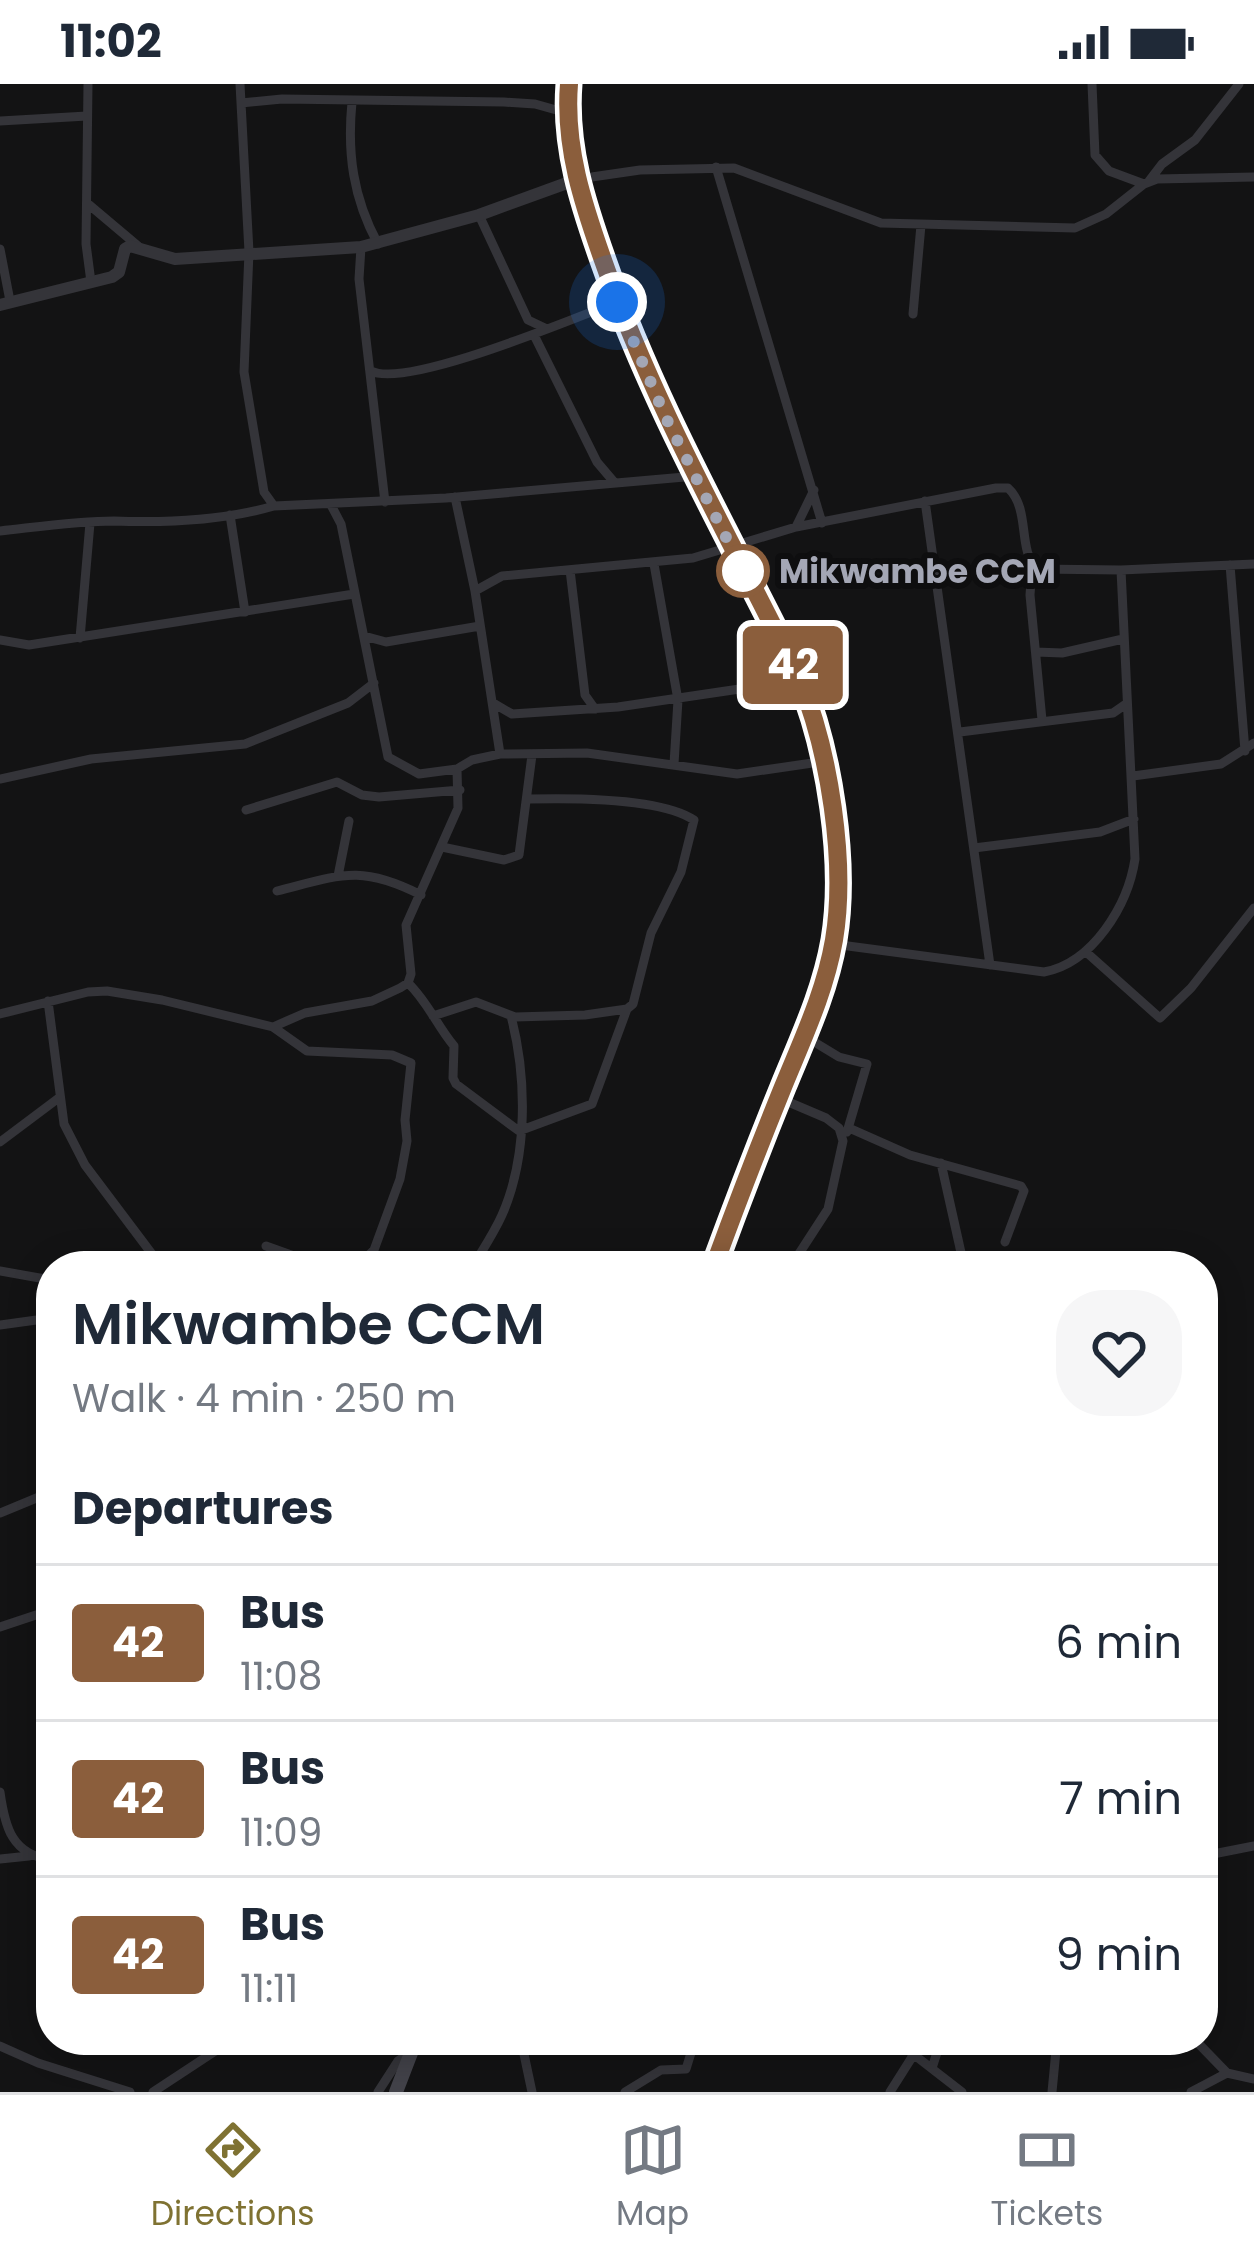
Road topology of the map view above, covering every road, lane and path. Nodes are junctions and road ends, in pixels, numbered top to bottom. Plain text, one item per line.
1 (88, 84) edge
2 (240, 84) edge
3 (430, 84) edge
4 (569, 84) edge
5 (1092, 84) edge
6 (1239, 84) edge
7 (430, 101) junction
8 (352, 102) junction
9 (241, 104) junction
10 (567, 113) junction
11 (87, 116) junction
12 (0, 121) edge
13 (716, 167) junction
14 (1254, 178) edge
15 (578, 179) junction
16 (1146, 182) junction
17 (87, 203) junction
18 (479, 214) junction
19 (921, 225) junction
20 (378, 244) junction
21 (137, 246) junction
22 (361, 248) junction
23 (0, 249) edge
24 (249, 252) junction
25 (91, 282) junction
26 (617, 302) junction
27 (5, 303) edge
28 (913, 314) dead end
29 (547, 329) junction
30 (534, 335) junction
31 (371, 371) junction
32 (387, 376) junction
33 (374, 389) junction
34 (696, 476) junction
35 (614, 482) junction
36 (814, 490) junction
37 (455, 497) junction
38 (925, 501) junction
39 (385, 502) junction
40 (274, 506) junction
41 (331, 506) junction
42 (230, 515) junction
43 (823, 523) junction
44 (90, 524) junction
45 (796, 527) junction
46 (0, 531) edge
47 (729, 545) junction
48 (654, 564) junction
49 (1254, 564) edge
50 (1230, 565) junction
51 (1032, 567) junction
52 (569, 570) junction
53 (1121, 570) junction
54 (475, 591) junction
55 (354, 594) junction
56 (245, 612) junction
57 (481, 626) junction
58 (364, 636) junction
59 (80, 638) junction
60 (1123, 639) junction
61 (0, 640) edge
62 (380, 642) junction
63 (1036, 652) junction
64 (369, 658) junction
65 (800, 680) junction
66 (374, 683) junction
67 (678, 700) junction
68 (493, 703) junction
69 (1126, 704) junction
70 (595, 709) junction
71 (1113, 713) junction
72 (512, 714) junction
73 (1042, 720) junction
74 (1127, 722) junction
75 (496, 724) junction
76 (960, 732) junction
77 (1250, 747) edge
78 (500, 754) junction
79 (532, 755) junction
80 (826, 761) junction
81 (674, 764) junction
82 (457, 769) junction
83 (1132, 776) junction
84 (0, 779) edge
85 (460, 790) junction
86 (528, 799) junction
87 (246, 809) dead end
88 (1134, 819) junction
89 (349, 821) dead end
90 (442, 847) junction
91 (974, 848) junction
92 (338, 876) junction
93 (278, 891) dead end
94 (421, 895) junction
95 (1254, 908) edge
96 (833, 944) junction
97 (1086, 952) junction
98 (990, 965) junction
99 (408, 983) junction
100 (48, 1001) junction
101 (627, 1009) junction
102 (0, 1014) edge
103 (433, 1016) junction
104 (511, 1016) junction
105 (273, 1027) junction
106 (806, 1037) junction
107 (60, 1097) junction
108 (779, 1098) junction
109 (849, 1128) junction
110 (519, 1131) junction
111 (843, 1141) junction
112 (0, 1142) edge
113 (941, 1163) junction
114 (1005, 1242) dead end
115 (266, 1246) dead end
116 (149, 1251) edge
117 (280, 1251) edge
118 (373, 1251) edge
119 (482, 1251) edge
120 (720, 1251) edge
121 (800, 1251) edge
122 (961, 1251) edge
123 (0, 1271) edge
124 (36, 1277) edge
125 (36, 1320) edge
126 (0, 1325) edge
127 (36, 1498) edge
128 (0, 1513) edge
129 (36, 1615) edge
130 (0, 1627) edge
131 (0, 1792) edge
132 (1254, 1846) edge
133 (1218, 1853) edge
134 (28, 1856) junction
135 (36, 1857) edge
136 (0, 1859) edge
137 (0, 2046) edge
138 (209, 2055) edge
139 (403, 2055) edge
140 (411, 2055) edge
141 (524, 2055) edge
142 (690, 2055) edge
143 (913, 2055) edge
144 (915, 2055) edge
145 (936, 2055) edge
146 (1056, 2055) edge
147 (1210, 2055) edge
148 (932, 2068) junction
149 (1227, 2073) junction
150 (1254, 2079) edge
151 (398, 2091) edge
152 (130, 2092) edge
153 (153, 2092) edge
154 (378, 2092) edge
155 (532, 2092) edge
156 (625, 2092) edge
157 (890, 2092) edge
158 (962, 2092) edge
159 (1052, 2092) edge
160 (1192, 2092) edge

1 - 11 street
2 - 9 street
3 - 7 street
4 - 10 main road
5 - 16 street
6 - 16 street
7 - 8 street
7 - 10 street
8 - 9 street
8 - 20 street
9 - 24 street
10 - 15 main road
11 - 12 street
11 - 17 street
13 - 15 street
13 - 19 street
13 - 36 street
14 - 16 street
15 - 18 street
15 - 26 main road
16 - 19 street
17 - 21 street
17 - 25 street
18 - 20 street
18 - 29 street
19 - 28 street
20 - 22 street
21 - 24 street
21 - 25 street
22 - 24 street
22 - 31 street
23 - 27 street
24 - 40 street
25 - 27 street
26 - 29 street
26 - 34 main road
29 - 30 street
30 - 32 street
30 - 35 street
31 - 32 street
31 - 33 street
32 - 33 street
33 - 39 street
34 - 35 street
34 - 47 main road
35 - 37 street
36 - 43 street
36 - 45 street
37 - 39 street
37 - 54 street
38 - 43 street
38 - 51 street
38 - 76 street
39 - 41 street
40 - 41 street
40 - 42 street
41 - 55 street
42 - 44 street
42 - 56 street
43 - 45 street
44 - 46 street
44 - 59 street
45 - 47 street
47 - 48 street
47 - 65 main road
48 - 52 street
48 - 67 street
49 - 50 street
50 - 53 street
50 - 77 street
51 - 53 street
51 - 63 street
52 - 54 street
52 - 70 street
53 - 60 street
54 - 57 street
55 - 56 street
55 - 58 street
56 - 59 street
57 - 62 street
57 - 68 street
58 - 62 street
58 - 64 street
59 - 61 street
60 - 63 street
60 - 69 street
62 - 64 street
63 - 73 street
64 - 66 street
65 - 67 street
65 - 80 main road
66 - 82 street
66 - 84 street
67 - 70 street
67 - 81 street
68 - 72 street
68 - 75 street
69 - 71 street
69 - 74 street
70 - 72 street
71 - 73 street
71 - 74 street
72 - 75 street
73 - 76 street
74 - 83 street
75 - 78 street
76 - 91 street
77 - 83 street
78 - 79 street
78 - 82 street
79 - 81 street
79 - 86 street
80 - 81 street
80 - 96 main road
82 - 85 street
83 - 88 street
85 - 87 street
85 - 90 street
86 - 90 street
86 - 101 street
88 - 91 street
88 - 97 street
89 - 92 street
90 - 94 street
91 - 98 street
92 - 93 street
92 - 94 street
94 - 99 street
95 - 97 street
96 - 98 street
96 - 106 main road
97 - 98 street
99 - 103 street
99 - 105 street
100 - 102 street
100 - 105 street
100 - 107 street
101 - 104 street
101 - 110 street
103 - 104 street
103 - 110 street
104 - 110 street
105 - 118 street
106 - 108 main road
106 - 109 street
107 - 112 street
107 - 116 street
108 - 111 street
108 - 120 main road
109 - 111 street
109 - 113 street
110 - 119 street
111 - 121 street
113 - 114 street
113 - 122 street
115 - 117 street
123 - 124 street
125 - 126 street
127 - 128 street
129 - 130 street
131 - 134 street
132 - 133 street
134 - 135 street
134 - 136 street
137 - 152 street
138 - 153 street
139 - 154 street
140 - 151 main road
141 - 155 street
142 - 156 street
143 - 157 street
144 - 148 street
145 - 148 street
146 - 159 street
147 - 149 street
148 - 158 street
149 - 150 street
149 - 160 street

